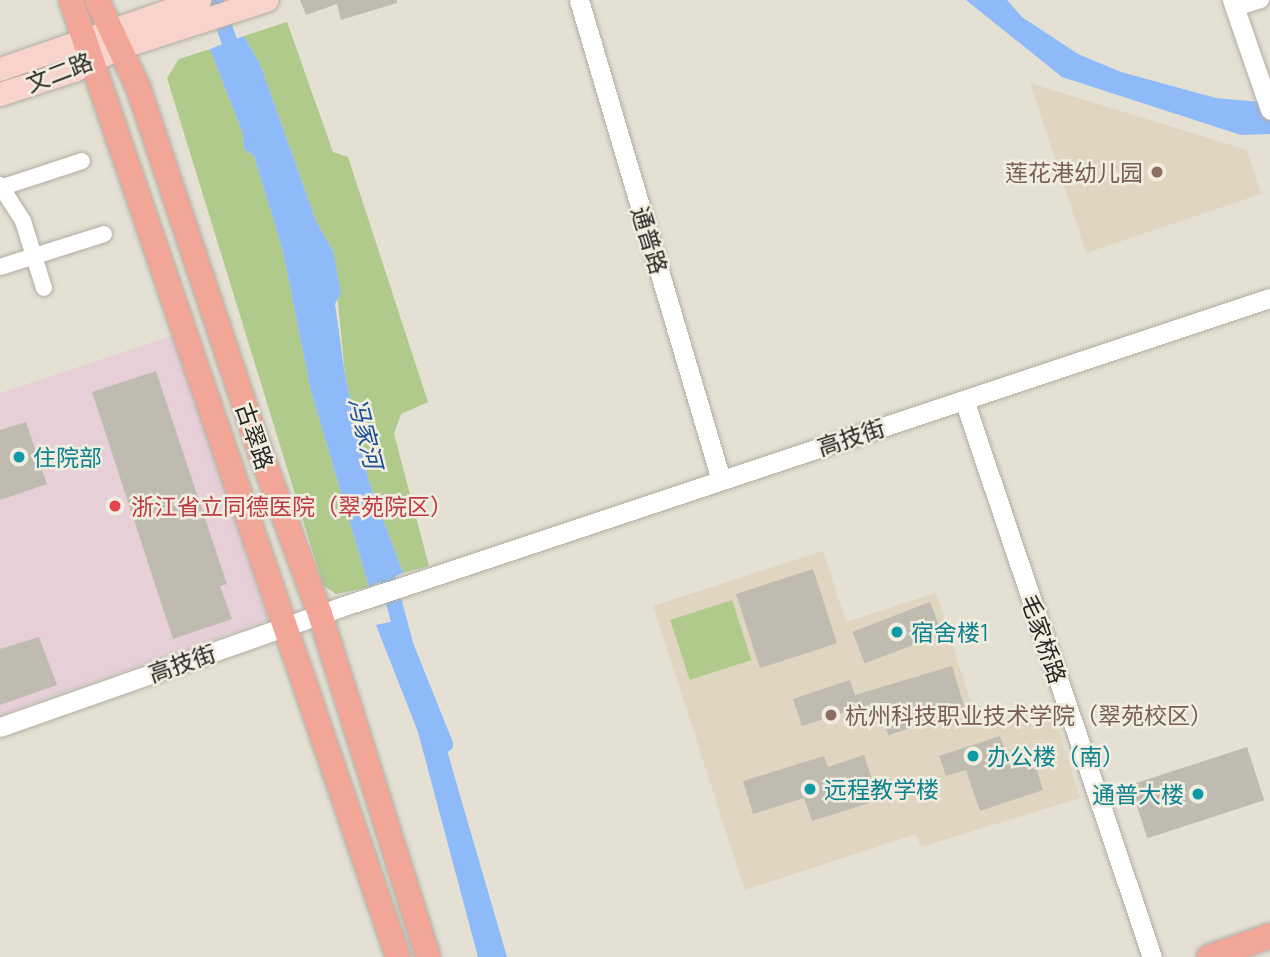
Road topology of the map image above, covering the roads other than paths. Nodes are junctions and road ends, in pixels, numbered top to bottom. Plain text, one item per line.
1 (71, 0) edge
2 (97, 0) edge
3 (579, 0) edge
4 (1259, 0) edge
5 (262, 1) edge
6 (1234, 4) edge
7 (189, 10) edge
8 (112, 38) junction
9 (88, 50) junction
10 (0, 69) edge
11 (0, 94) edge
12 (1270, 110) edge
13 (82, 161) dead end
14 (2, 186) edge
15 (104, 234) dead end
16 (35, 256) junction
17 (0, 267) edge
18 (44, 288) dead end
19 (1270, 298) edge
20 (964, 400) junction
21 (721, 480) junction
22 (320, 614) junction
23 (285, 626) junction
24 (0, 727) edge
25 (1270, 936) edge
26 (398, 957) edge
27 (428, 957) edge
28 (1152, 957) edge
29 (1209, 957) edge

1 - 9 main road, 古翠路
2 - 8 main road, 古翠路
3 - 21 street, 通普路
4 - 6 street
5 - 7 main road, 文二路
6 - 12 street
7 - 8 main road, 文二路
8 - 9 main road, 文二路
8 - 22 main road, 古翠路
9 - 10 main road, 文二路
9 - 11 main road, 文二路
9 - 23 main road, 古翠路
13 - 14 street
14 - 16 street
15 - 16 street
16 - 17 street
16 - 18 street
19 - 20 street, 高技街
20 - 21 street, 高技街
20 - 28 street, 毛家桥路
21 - 22 street, 高技街
22 - 23 street, 高技街
22 - 27 main road, 古翠路
23 - 24 street, 高技街
23 - 26 main road, 古翠路
25 - 29 main road

